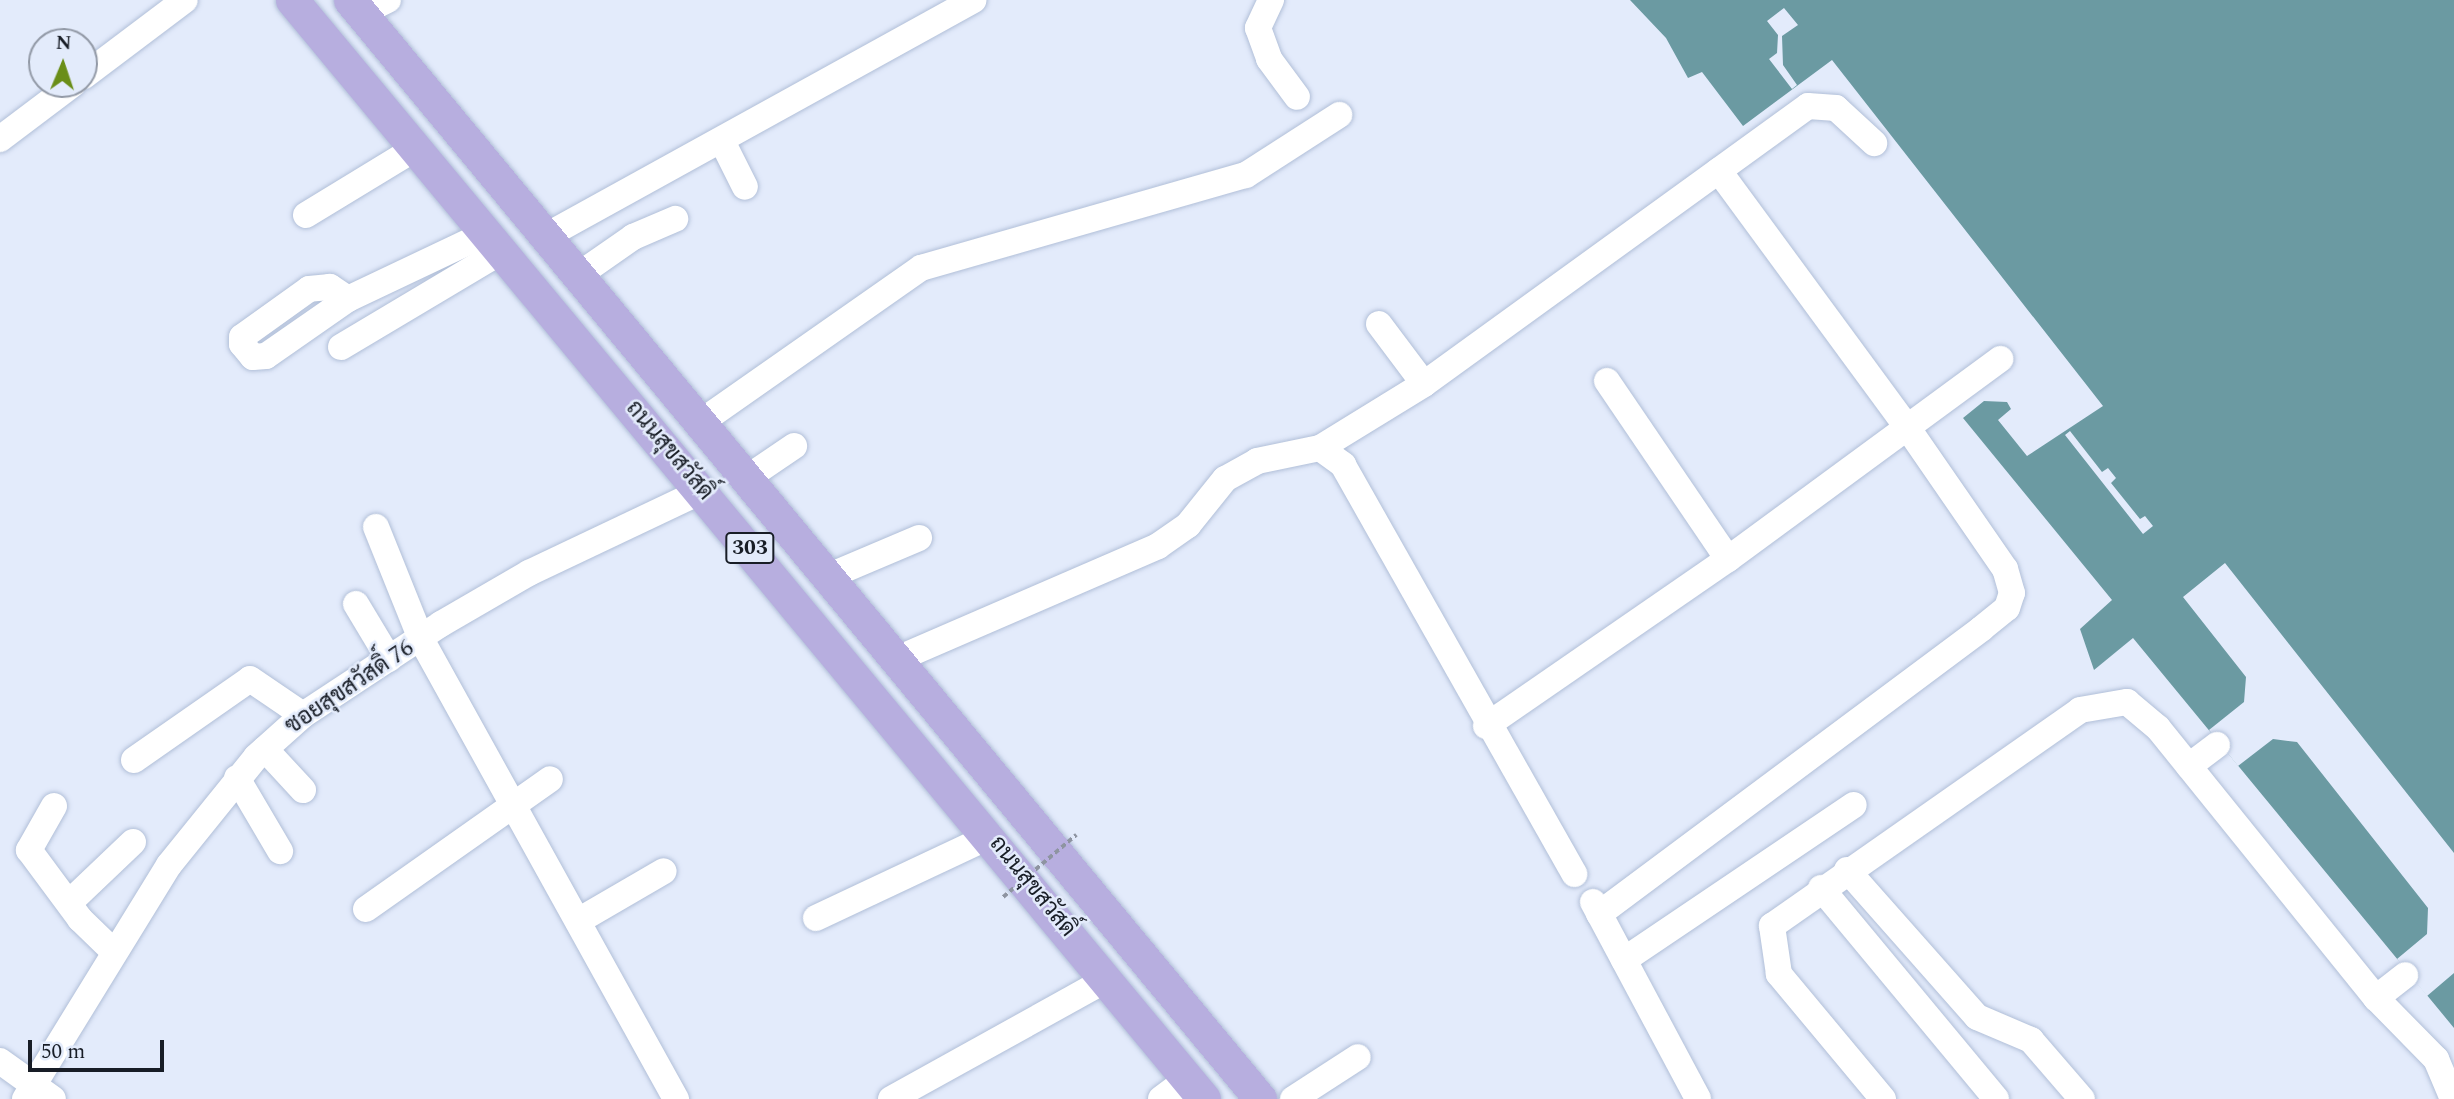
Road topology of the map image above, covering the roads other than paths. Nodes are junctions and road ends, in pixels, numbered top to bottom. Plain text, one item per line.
1 (185, 0) edge
2 (292, 0) edge
3 (1271, 0) edge
4 (968, 1) edge
5 (366, 4) edge
6 (98, 65) edge
7 (1297, 97) dead end
8 (55, 98) edge
9 (1339, 114) dead end
10 (0, 139) edge
11 (722, 141) junction
12 (1874, 143) dead end
13 (416, 149) junction
14 (1719, 171) junction
15 (745, 187) dead end
16 (306, 215) dead end
17 (675, 219) dead end
18 (548, 235) junction
19 (494, 242) junction
20 (580, 274) junction
21 (348, 299) dead end
22 (1379, 324) dead end
23 (341, 347) dead end
24 (2000, 359) dead end
25 (1607, 382) dead end
26 (1424, 384) junction
27 (701, 422) junction
28 (1907, 426) junction
29 (794, 446) dead end
30 (1320, 448) junction
31 (747, 478) junction
32 (702, 491) junction
33 (376, 527) dead end
34 (919, 538) dead end
35 (1728, 559) junction
36 (827, 577) junction
37 (356, 604) dead end
38 (421, 639) junction
39 (389, 659) junction
40 (895, 660) junction
41 (303, 715) junction
42 (1486, 726) junction
43 (2217, 745) dead end
44 (265, 749) junction
45 (134, 760) dead end
46 (2189, 766) junction
47 (237, 778) junction
48 (550, 779) dead end
49 (303, 790) dead end
50 (1854, 805) dead end
51 (54, 806) dead end
52 (513, 808) junction
53 (989, 835) junction
54 (133, 842) dead end
55 (280, 851) dead end
56 (1847, 870) junction
57 (664, 871) dead end
58 (1574, 874) dead end
59 (1821, 888) junction
60 (70, 902) junction
61 (366, 909) dead end
62 (816, 918) dead end
63 (578, 921) junction
64 (113, 951) junction
65 (1624, 960) junction
66 (2405, 975) dead end
67 (1106, 980) junction
68 (2376, 998) junction
69 (1358, 1057) dead end
70 (0, 1061) edge
71 (1196, 1089) edge
72 (37, 1094) edge
73 (676, 1099) edge
74 (891, 1099) edge
75 (1161, 1099) edge
76 (1259, 1099) edge
77 (1293, 1099) edge
78 (1698, 1099) edge
79 (1884, 1099) edge
80 (1996, 1099) edge
81 (2082, 1099) edge
82 (2453, 1099) edge

1 - 6 street
2 - 13 main road, ถนนสุขสวัสดิ์ / 303
3 - 7 street
4 - 11 street
5 - 18 main road, ถนนสุขสวัสดิ์ / 303
8 - 10 street
9 - 27 street
11 - 15 street
11 - 18 street
12 - 14 street
13 - 16 street
13 - 19 main road, ถนนสุขสวัสดิ์ / 303
14 - 26 street
14 - 28 street
17 - 20 street
18 - 20 main road, ถนนสุขสวัสดิ์ / 303
19 - 21 street
19 - 23 street
19 - 32 main road, ถนนสุขสวัสดิ์ / 303
20 - 27 main road, ถนนสุขสวัสดิ์ / 303
22 - 26 street
24 - 28 street
25 - 35 street
26 - 30 street
27 - 31 main road, ถนนสุขสวัสดิ์ / 303
28 - 35 street
28 - 65 street
29 - 31 street
30 - 40 street
30 - 42 street
31 - 36 main road, ถนนสุขสวัสดิ์ / 303
32 - 38 street, ซอยสุขสวัสดิ์ 76
32 - 53 main road, ถนนสุขสวัสดิ์ / 303
33 - 38 street
34 - 36 street
35 - 42 street
36 - 40 main road, ถนนสุขสวัสดิ์ / 303
37 - 39 street
38 - 39 street, ซอยสุขสวัสดิ์ 76
38 - 52 street
39 - 41 street, ซอยสุขสวัสดิ์ 76
40 - 76 main road, ถนนสุขสวัสดิ์ / 303
41 - 44 street, ซอยสุขสวัสดิ์ 76
41 - 45 street
42 - 58 street
43 - 46 street
44 - 47 street, ซอยสุขสวัสดิ์ 76
44 - 49 street
46 - 56 street
46 - 68 street
47 - 55 street
47 - 64 street, ซอยสุขสวัสดิ์ 76
48 - 52 street
50 - 65 street
51 - 60 street
52 - 61 street
52 - 63 street
53 - 62 street
53 - 67 main road, ถนนสุขสวัสดิ์ / 303
54 - 60 street
56 - 59 street
56 - 81 street
57 - 63 street
59 - 79 street
59 - 80 street
60 - 64 street
63 - 73 street
64 - 72 street, ซอยสุขสวัสดิ์ 76
65 - 78 street
66 - 68 street
67 - 71 main road, ถนนสุขสวัสดิ์ / 303
67 - 74 street
68 - 82 street
69 - 77 street
70 - 72 street
71 - 75 street

